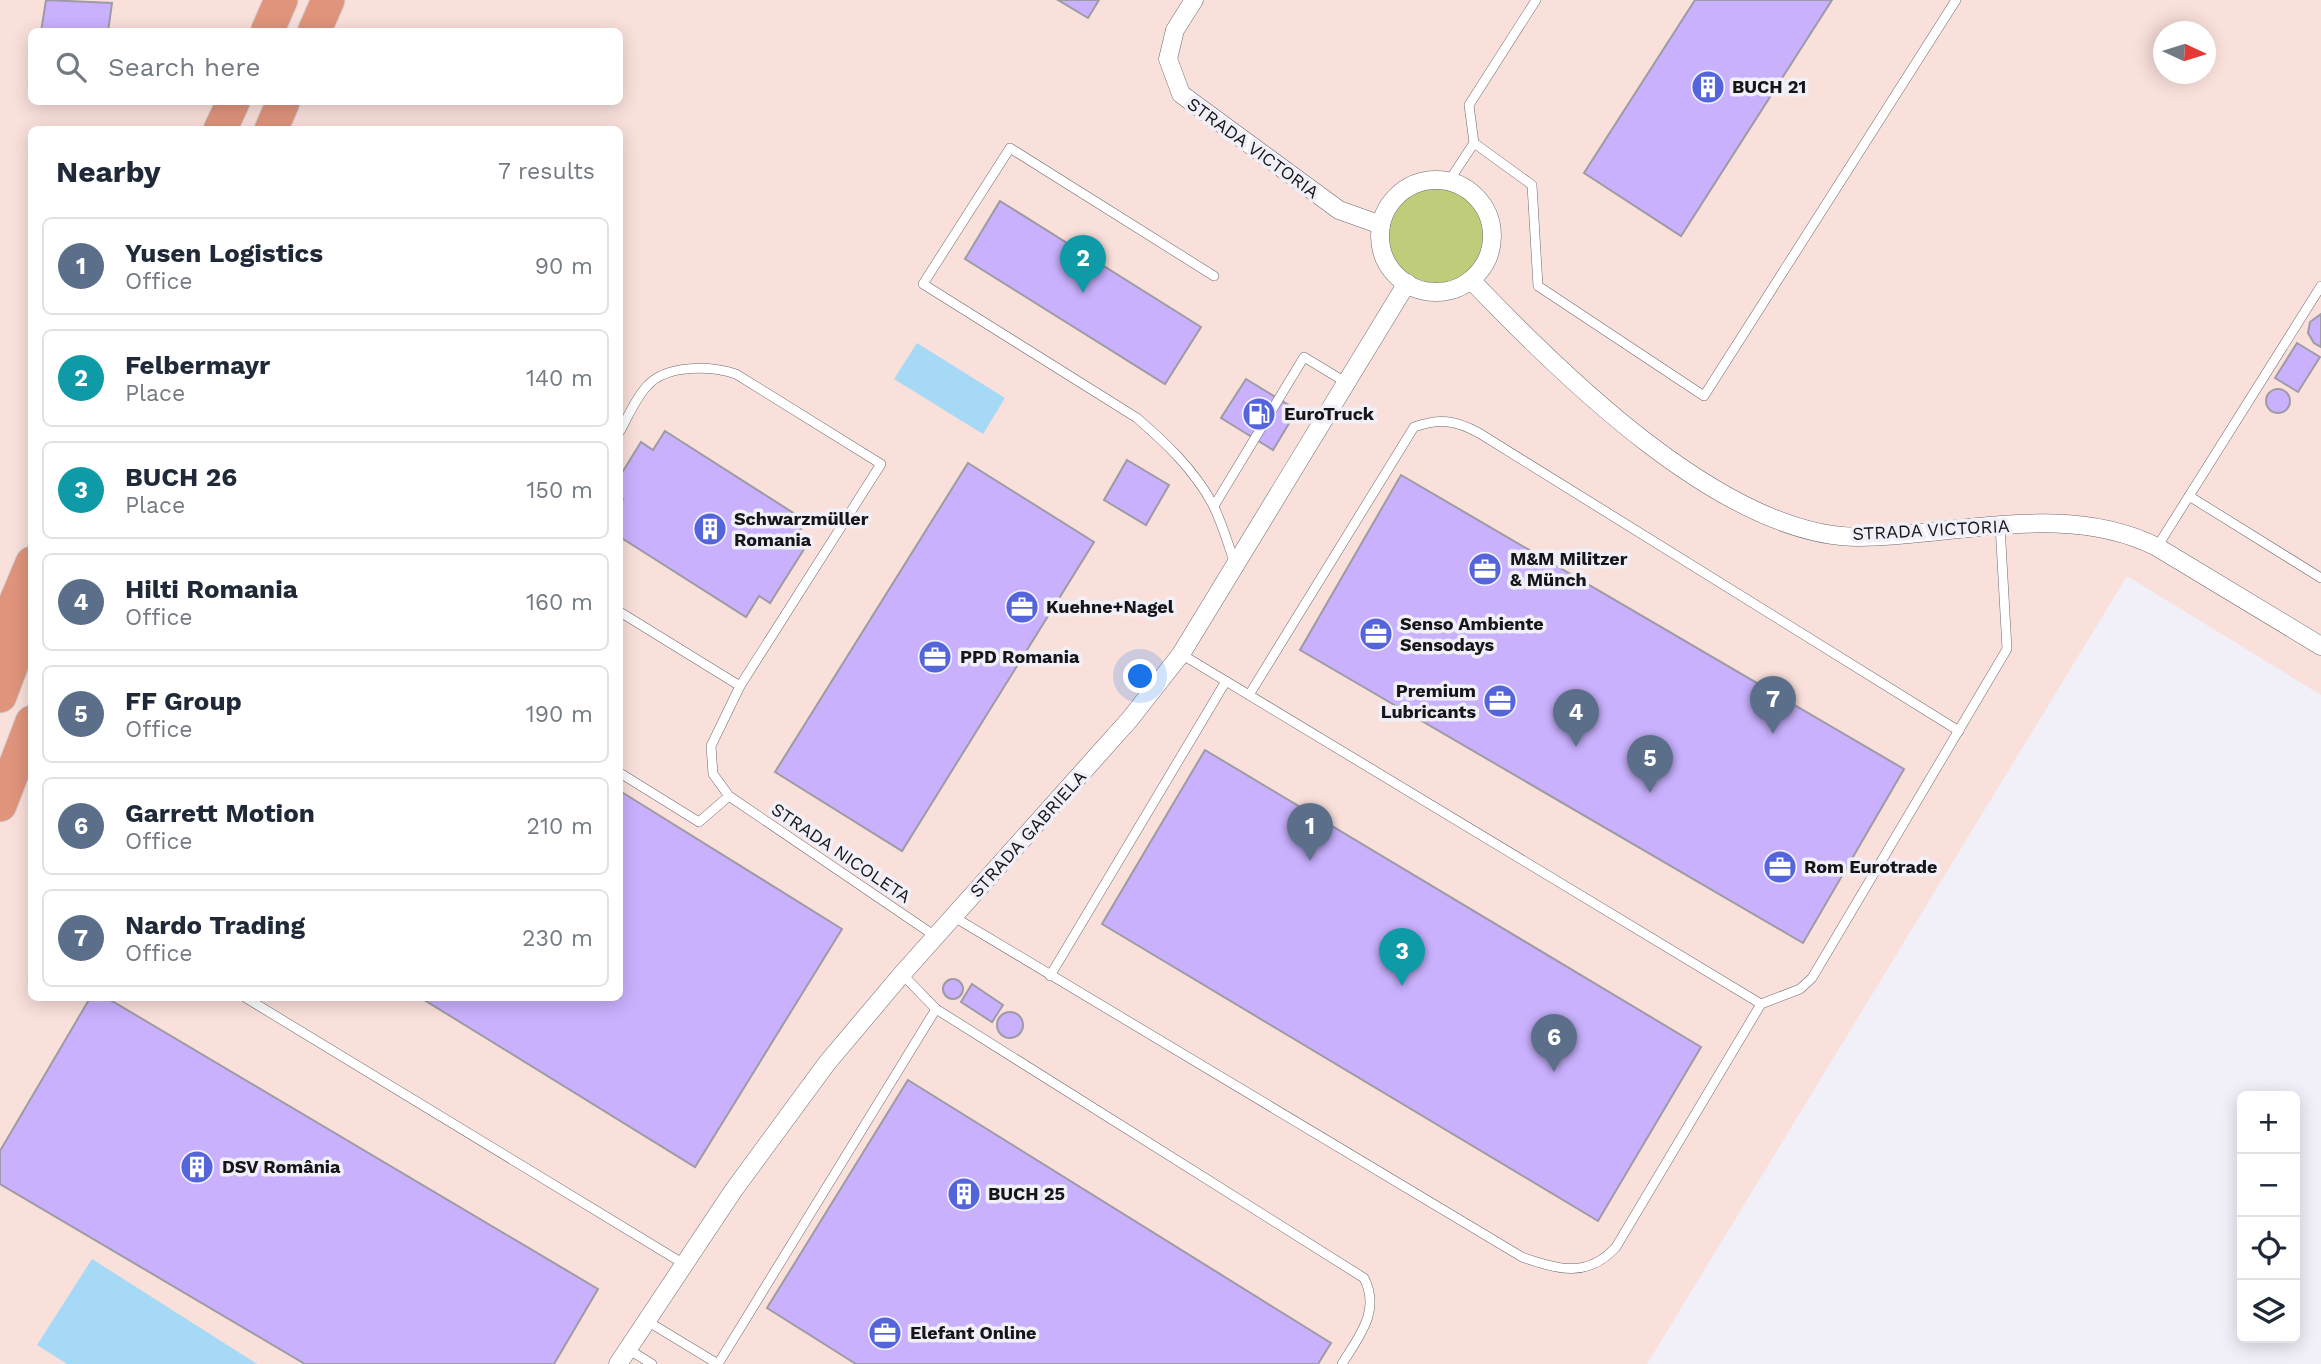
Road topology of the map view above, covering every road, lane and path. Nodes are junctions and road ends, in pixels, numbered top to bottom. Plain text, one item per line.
1 (328, 0) edge
2 (1194, 0) edge
3 (1536, 0) edge
4 (1956, 0) edge
5 (316, 28) edge
6 (234, 105) edge
7 (282, 105) edge
8 (225, 126) edge
9 (273, 126) edge
10 (1474, 143) junction
11 (1449, 181) junction
12 (1381, 225) junction
13 (1214, 276) dead end
14 (1471, 280) junction
15 (1407, 284) junction
16 (2320, 288) edge
17 (1346, 383) junction
18 (623, 426) edge
19 (2189, 496) junction
20 (1214, 506) junction
21 (2000, 526) junction
22 (2157, 547) junction
23 (1236, 566) junction
24 (28, 572) edge
25 (2321, 578) edge
26 (623, 613) edge
27 (28, 622) edge
28 (0, 639) edge
29 (2321, 646) edge
30 (1181, 654) junction
31 (1226, 681) junction
32 (740, 686) junction
33 (1250, 695) junction
34 (0, 696) edge
35 (1959, 731) junction
36 (28, 732) edge
37 (623, 775) edge
38 (729, 796) junction
39 (0, 805) edge
40 (954, 917) junction
41 (935, 936) junction
42 (902, 974) junction
43 (1050, 976) junction
44 (251, 1001) edge
45 (1761, 1004) junction
46 (936, 1009) junction
47 (684, 1264) junction
48 (647, 1321) junction
49 (623, 1357) edge
50 (652, 1364) edge
51 (1342, 1364) edge

1 - 5 highway
2 - 12 street, STRADA VICTORIA
3 - 10 lane
4 - 10 lane
6 - 8 highway
7 - 9 highway
10 - 11 lane
11 - 12 street
11 - 14 street
12 - 15 street
13 - 20 lane
14 - 15 street
14 - 21 street, STRADA VICTORIA
15 - 17 street, STRADA GABRIELA
16 - 19 lane
17 - 20 lane
17 - 23 street, STRADA GABRIELA
18 - 32 lane
19 - 22 lane
19 - 25 lane
20 - 23 lane
21 - 22 street, STRADA VICTORIA
21 - 35 lane
22 - 29 street, STRADA VICTORIA
23 - 30 street, STRADA GABRIELA
24 - 28 highway
26 - 32 lane
27 - 34 highway
30 - 31 lane
30 - 40 street, STRADA GABRIELA
31 - 33 lane
31 - 43 lane
32 - 38 lane
33 - 35 lane
33 - 45 lane
35 - 45 lane
36 - 39 highway
37 - 38 lane
38 - 41 lane, STRADA NICOLETA
40 - 41 street, STRADA GABRIELA
40 - 43 lane
41 - 42 street, STRADA GABRIELA
42 - 46 lane
42 - 47 street, STRADA GABRIELA
43 - 45 lane
44 - 47 lane
46 - 48 lane
46 - 51 lane
47 - 48 street, STRADA GABRIELA
48 - 49 street, STRADA GABRIELA
49 - 50 lane

